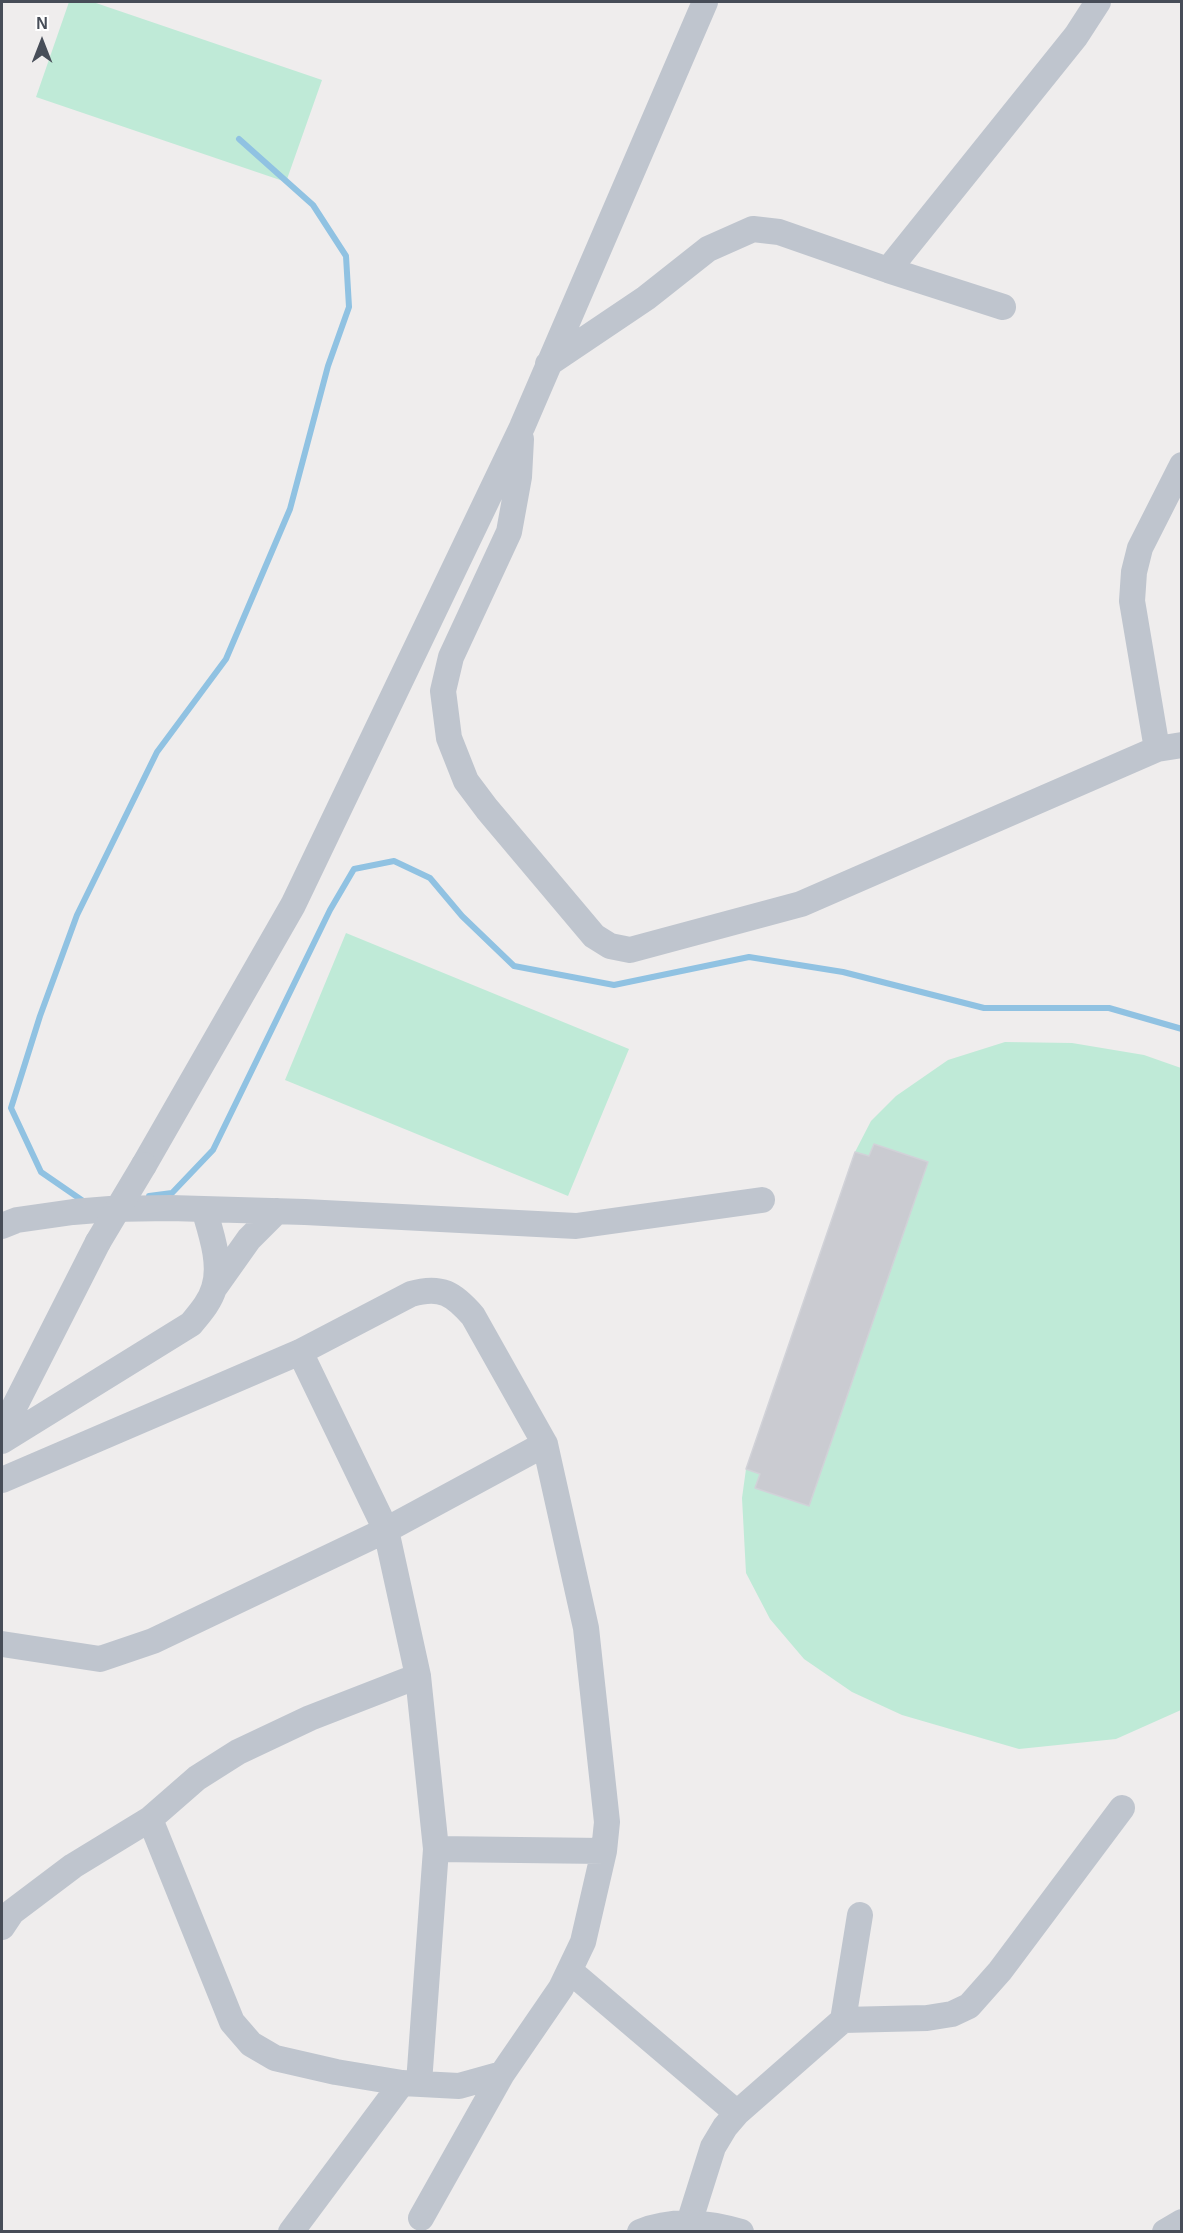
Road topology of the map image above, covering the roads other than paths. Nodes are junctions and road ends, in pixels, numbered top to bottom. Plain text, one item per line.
1 (705, 2) edge
2 (1098, 2) edge
3 (888, 270) junction
4 (1003, 307) dead end
5 (548, 364) junction
6 (522, 427) junction
7 (1182, 465) edge
8 (1169, 747) edge
9 (762, 1200) dead end
10 (204, 1209) junction
11 (277, 1211) junction
12 (2, 1226) edge
13 (215, 1287) junction
14 (300, 1352) junction
15 (2, 1431) edge
16 (2, 1441) edge
17 (545, 1444) junction
18 (2, 1480) edge
19 (386, 1530) junction
20 (2, 1644) edge
21 (418, 1676) junction
22 (1122, 1808) dead end
23 (150, 1819) junction
24 (436, 1849) junction
25 (604, 1851) junction
26 (860, 1915) dead end
27 (2, 1928) edge
28 (570, 1971) junction
29 (843, 2020) junction
30 (502, 2074) junction
31 (410, 2083) junction
32 (737, 2113) junction
33 (421, 2218) dead end
34 (1182, 2222) edge
35 (689, 2223) junction
36 (291, 2232) edge
37 (640, 2232) edge
38 (741, 2232) edge
39 (1165, 2232) edge

1 - 5 street
2 - 3 street
3 - 4 street
3 - 5 street
5 - 6 street
6 - 8 street
6 - 15 street, bridge
7 - 8 street
9 - 11 street
10 - 11 street
10 - 12 street
10 - 13 street
11 - 13 street
13 - 16 street
14 - 17 street
14 - 18 street
14 - 19 street
17 - 19 street
17 - 25 street
19 - 20 street
19 - 21 street
21 - 23 street
21 - 24 street
22 - 29 street
23 - 27 street
23 - 31 street
24 - 25 street
24 - 31 street
25 - 28 street
26 - 29 street
28 - 30 street
28 - 32 street
29 - 32 street
30 - 31 street
30 - 33 street
31 - 36 street
32 - 35 street
34 - 39 street
35 - 37 street
35 - 38 street

